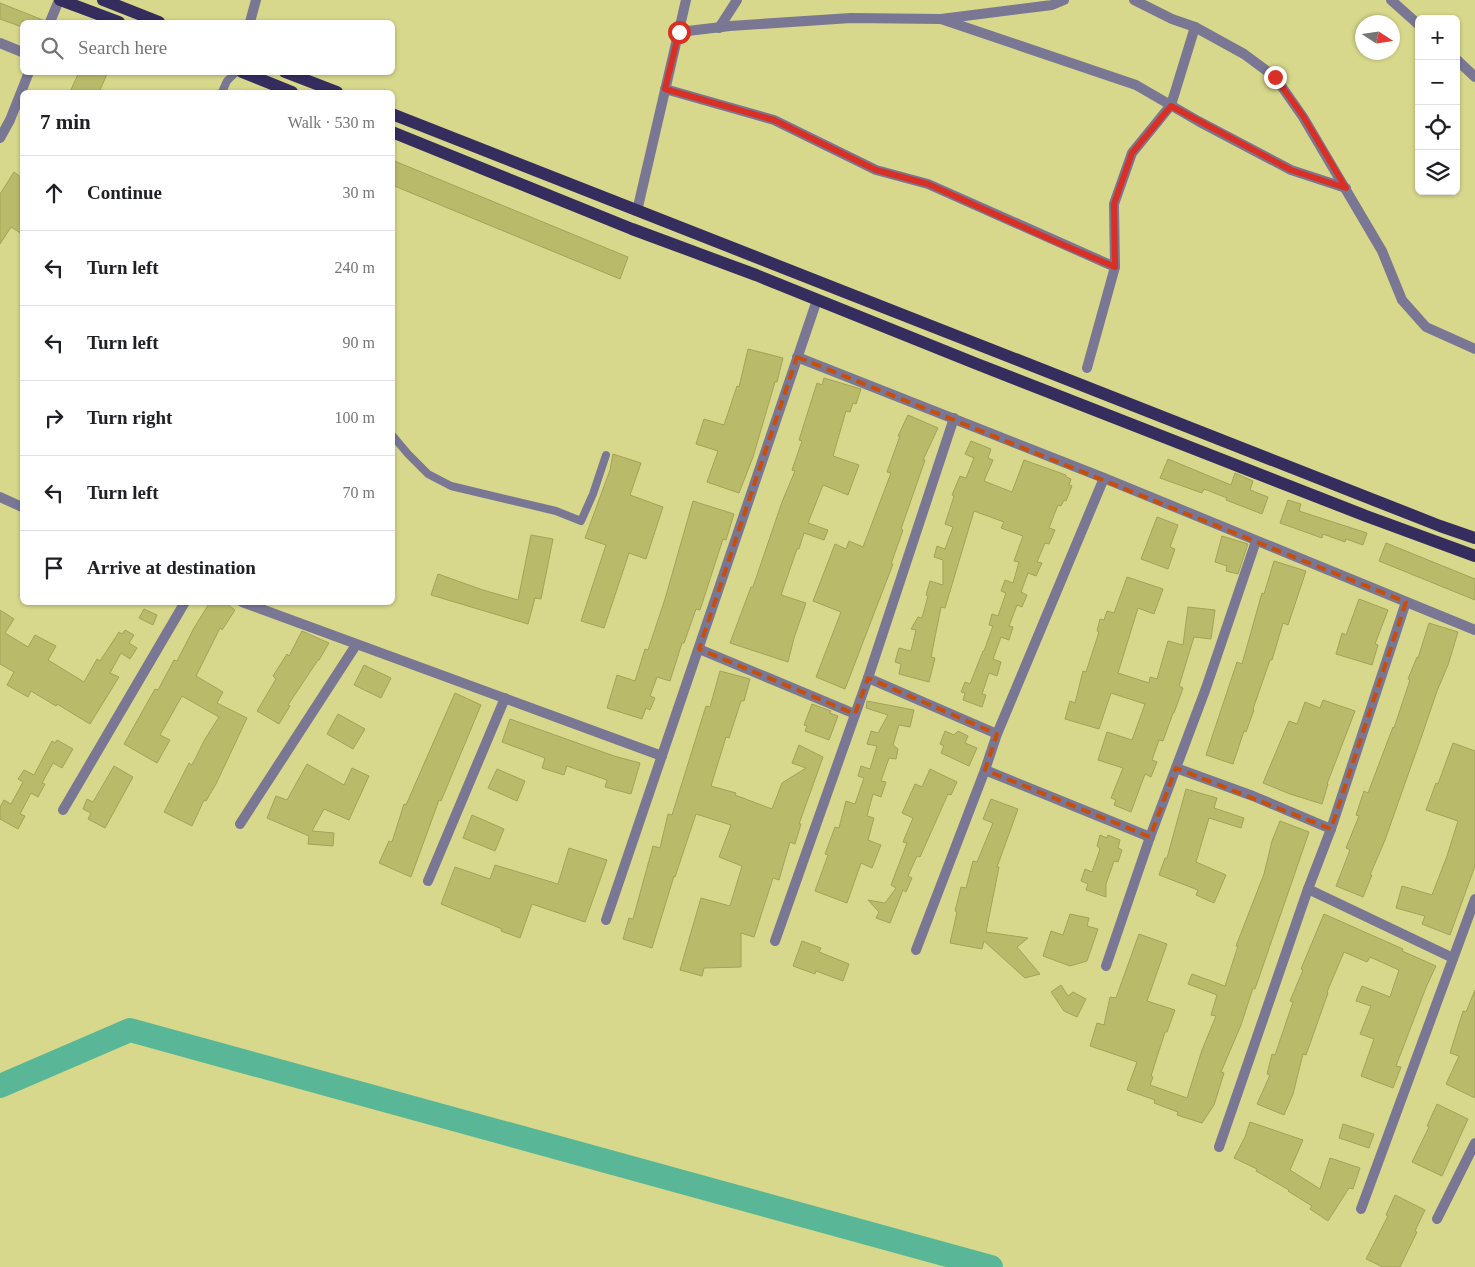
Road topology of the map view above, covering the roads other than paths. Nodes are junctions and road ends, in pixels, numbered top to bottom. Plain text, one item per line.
1 (60, 0) edge
2 (103, 0) edge
3 (256, 0) edge
4 (686, 0) edge
5 (737, 0) edge
6 (1064, 0) edge
7 (1134, 0) edge
8 (1391, 0) edge
9 (941, 19) junction
10 (51, 20) edge
11 (114, 20) edge
12 (154, 20) edge
13 (251, 20) edge
14 (1415, 21) edge
15 (1195, 27) junction
16 (719, 28) junction
17 (679, 32) junction
18 (0, 43) edge
19 (20, 51) edge
20 (1457, 60) edge
21 (28, 75) edge
22 (233, 75) edge
23 (250, 75) edge
24 (293, 75) edge
25 (1475, 77) edge
26 (665, 89) junction
27 (22, 90) edge
28 (223, 90) edge
29 (287, 90) edge
30 (332, 90) edge
31 (20, 95) edge
32 (1171, 106) junction
33 (395, 115) edge
34 (395, 133) edge
35 (0, 138) edge
36 (1346, 188) junction
37 (637, 211) junction
38 (1115, 267) junction
39 (817, 300) junction
40 (1475, 349) edge
41 (797, 357) junction
42 (1087, 368) dead end
43 (954, 418) junction
44 (395, 438) edge
45 (606, 455) dead end
46 (1104, 478) junction
47 (0, 497) edge
48 (20, 506) edge
49 (1475, 538) edge
50 (1256, 541) junction
51 (1475, 556) edge
52 (1406, 602) junction
53 (183, 605) edge
54 (250, 605) edge
55 (1475, 630) edge
56 (356, 645) junction
57 (699, 649) junction
58 (868, 678) junction
59 (505, 698) junction
60 (855, 714) junction
61 (997, 734) junction
62 (662, 756) junction
63 (1176, 768) junction
64 (985, 770) junction
65 (63, 810) dead end
66 (240, 824) dead end
67 (1331, 830) junction
68 (1150, 838) junction
69 (428, 881) dead end
70 (1308, 889) junction
71 (1475, 899) edge
72 (606, 920) dead end
73 (775, 941) dead end
74 (916, 950) dead end
75 (1453, 958) junction
76 (1106, 966) dead end
77 (1475, 1143) edge
78 (1219, 1147) dead end
79 (1361, 1209) dead end
80 (1437, 1219) dead end

1 - 10 street
1 - 11 main road
2 - 12 main road
3 - 13 street
4 - 17 street
5 - 16 street
6 - 9 street
7 - 15 street
8 - 14 street
9 - 16 street
9 - 32 street
15 - 32 street
15 - 36 street
16 - 17 street
17 - 26 street
18 - 19 street
20 - 25 street
21 - 27 street
22 - 28 lane
23 - 29 main road
24 - 30 main road
26 - 37 street
26 - 38 street
31 - 35 street
32 - 36 street
32 - 38 street
33 - 37 main road
34 - 39 main road
36 - 40 street
37 - 49 main road
38 - 42 street
39 - 41 street
39 - 51 main road
41 - 43 street
41 - 57 street
43 - 46 street
43 - 58 street
44 - 45 lane
46 - 50 street
46 - 61 street
47 - 48 street
50 - 52 street
50 - 63 street
52 - 55 street
52 - 67 street
53 - 65 street
54 - 56 street
56 - 59 street
56 - 66 street
57 - 60 street
57 - 62 street
58 - 60 street
58 - 61 street
59 - 62 street
59 - 69 street
60 - 73 street
61 - 64 street
62 - 72 street
63 - 67 street
63 - 68 street
64 - 68 street
64 - 74 street
67 - 70 street
68 - 76 street
70 - 75 street
70 - 78 street
71 - 75 street
75 - 79 street
77 - 80 street

